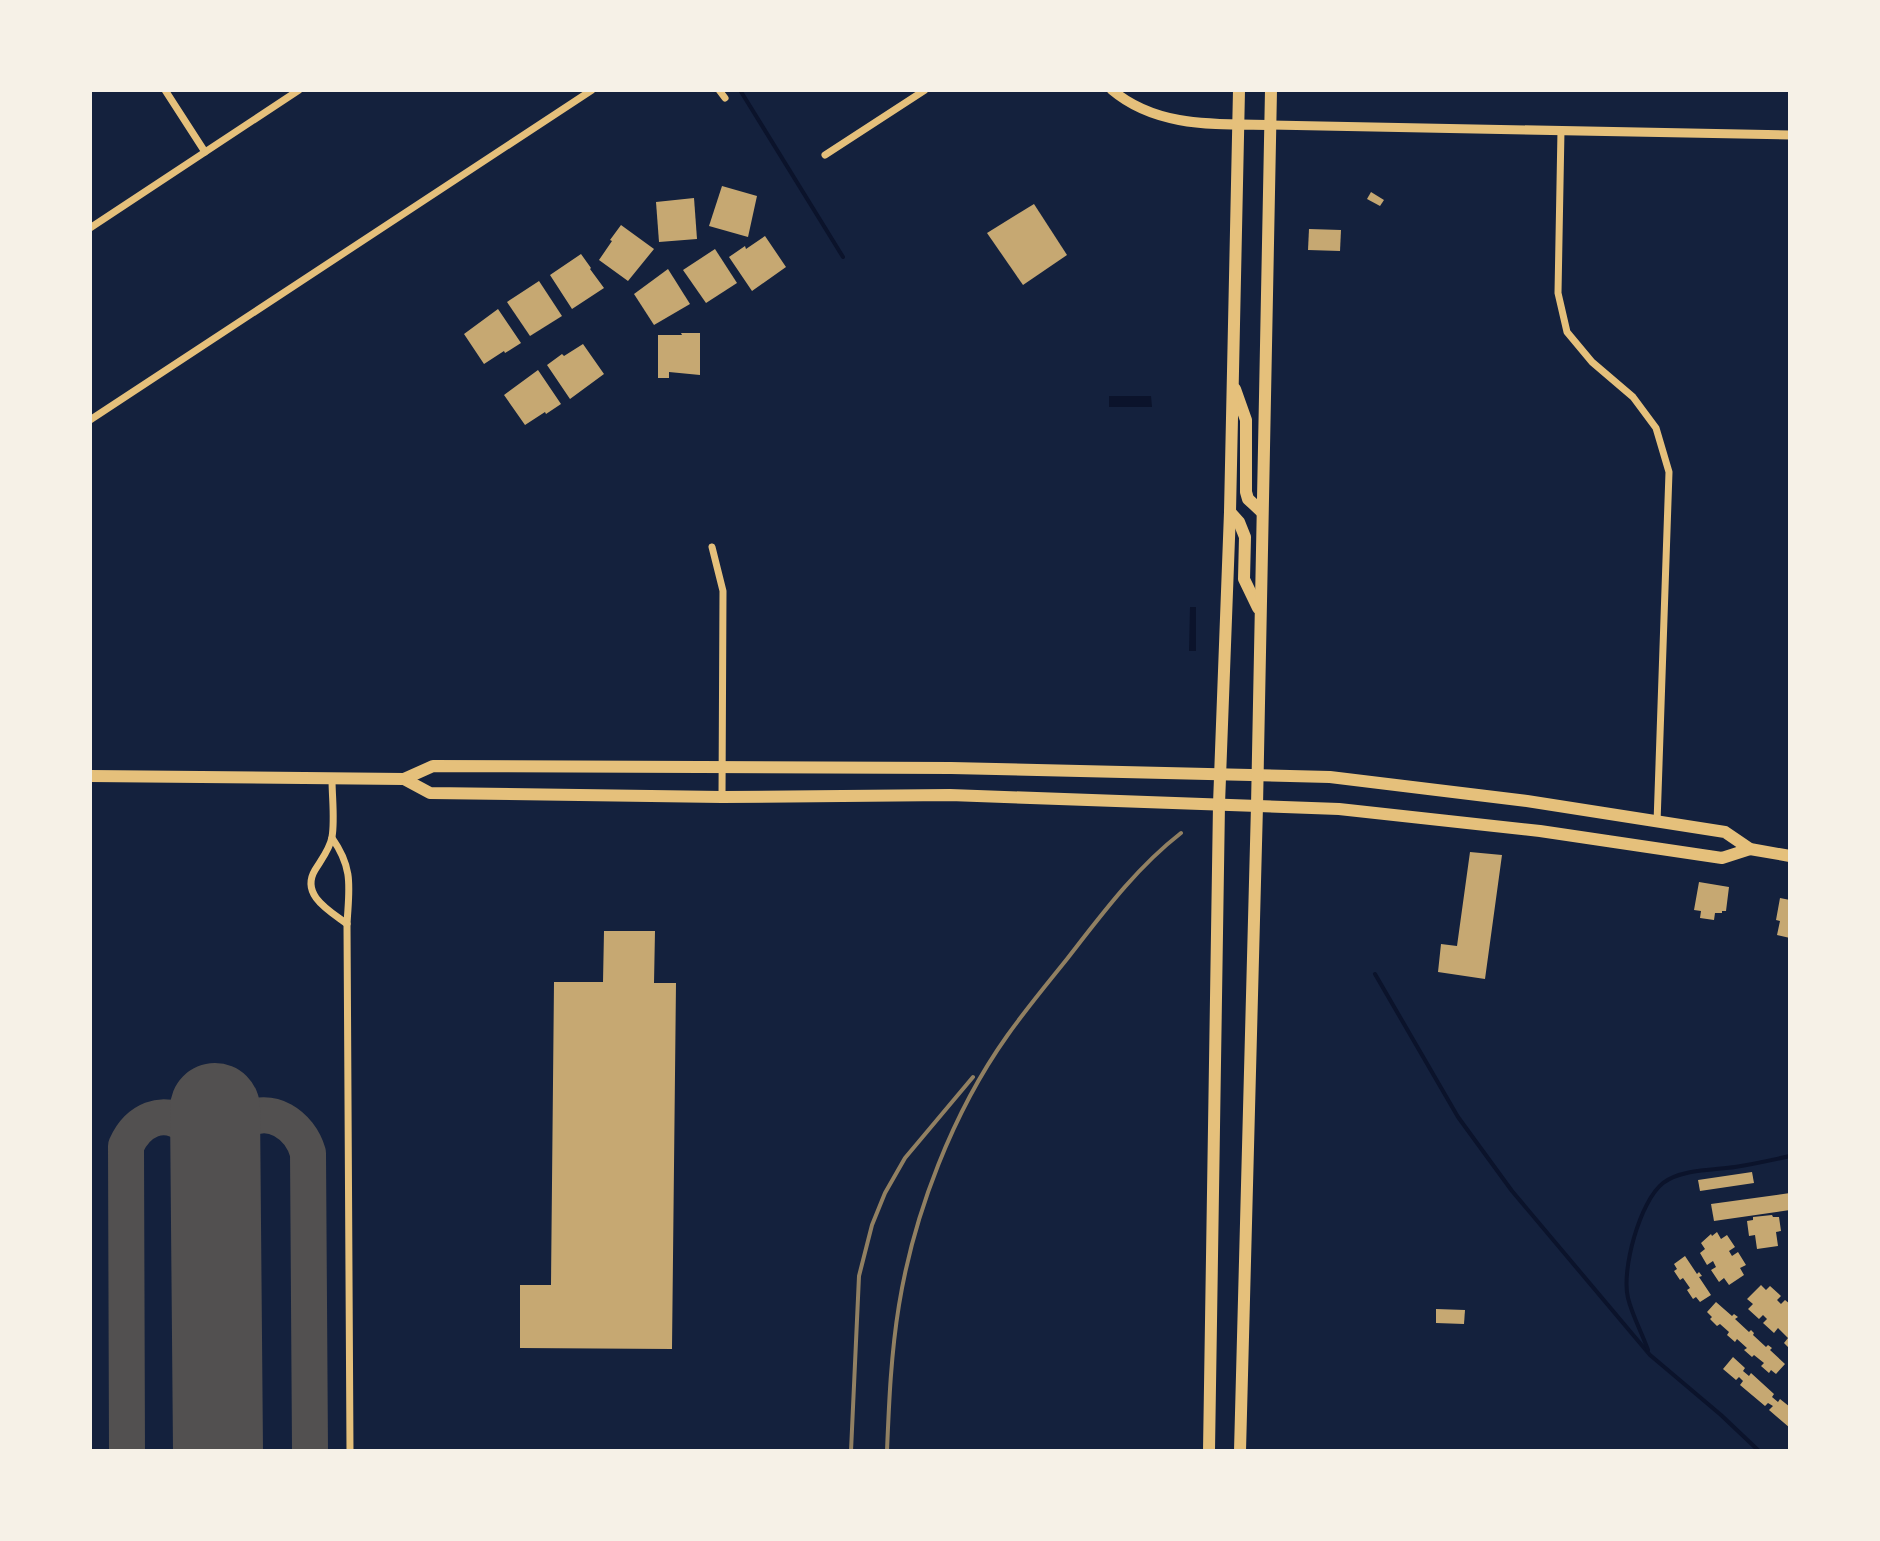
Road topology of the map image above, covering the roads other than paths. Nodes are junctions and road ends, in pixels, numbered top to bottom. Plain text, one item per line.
1 (165, 90) edge
2 (299, 90) edge
3 (592, 90) edge
4 (719, 90) edge
5 (925, 90) edge
6 (1112, 90) edge
7 (1239, 90) edge
8 (1271, 90) edge
9 (725, 98) dead end
10 (1238, 124) junction
11 (1271, 125) junction
12 (1561, 130) junction
13 (1790, 135) edge
14 (205, 152) junction
15 (825, 155) dead end
16 (90, 228) edge
17 (1233, 383) junction
18 (90, 420) edge
19 (1230, 512) junction
20 (1262, 512) junction
21 (712, 547) dead end
22 (1260, 611) junction
23 (722, 766) junction
24 (1221, 773) junction
25 (1257, 774) junction
26 (90, 776) edge
27 (332, 779) junction
28 (404, 779) junction
29 (722, 797) junction
30 (1219, 804) junction
31 (1257, 806) junction
32 (1657, 823) junction
33 (1574, 835) junction
34 (332, 838) junction
35 (1750, 849) junction
36 (1790, 856) edge
37 (347, 924) junction
38 (350, 1451) edge
39 (1209, 1451) edge
40 (1240, 1451) edge

1 - 14 street
2 - 14 street
3 - 18 street
4 - 9 street
5 - 15 street
6 - 10 main road
7 - 10 main road
8 - 11 main road
10 - 11 main road
10 - 17 main road
11 - 12 street
11 - 20 main road
12 - 13 street
12 - 32 street
14 - 16 street
17 - 19 main road
17 - 20 main road
19 - 22 main road
19 - 24 main road
20 - 22 main road
21 - 23 street
22 - 25 main road
23 - 24 main road
23 - 28 main road
23 - 29 street
24 - 25 main road
24 - 30 main road
25 - 31 main road
25 - 32 main road
26 - 27 main road
27 - 28 main road
27 - 34 street
28 - 29 main road
29 - 30 main road
30 - 31 main road
30 - 39 main road
31 - 33 main road
31 - 40 main road
32 - 33 main road
32 - 35 main road
33 - 35 main road
34 - 37 street
34 - 37 street
35 - 36 main road
37 - 38 street

